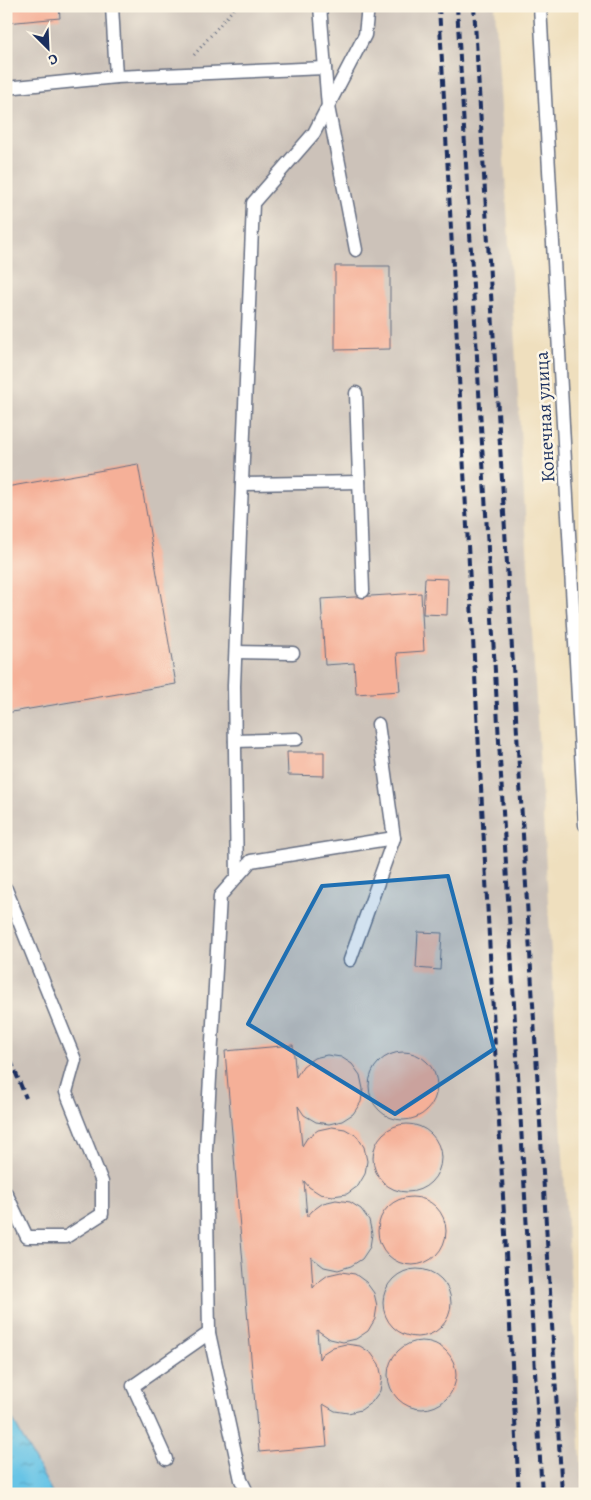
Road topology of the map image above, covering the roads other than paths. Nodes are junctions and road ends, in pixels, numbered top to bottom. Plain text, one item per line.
1 (112, 6) edge
2 (320, 6) edge
3 (368, 6) edge
4 (540, 6) edge
5 (325, 68) junction
6 (116, 77) junction
7 (6, 88) edge
8 (328, 107) junction
9 (356, 250) dead end
10 (356, 393) dead end
11 (359, 482) junction
12 (242, 484) junction
13 (364, 592) dead end
14 (236, 652) junction
15 (293, 653) dead end
16 (378, 724) dead end
17 (297, 739) dead end
18 (235, 741) junction
19 (585, 825) edge
20 (394, 838) junction
21 (237, 877) junction
22 (6, 889) edge
23 (350, 960) dead end
24 (6, 1193) edge
25 (209, 1332) junction
26 (166, 1459) dead end
27 (248, 1494) edge

1 - 6 lane
2 - 5 lane
3 - 8 lane
4 - 19 lane, Конечная улица
5 - 6 lane
5 - 8 lane
6 - 7 lane
8 - 9 lane
8 - 12 lane
10 - 11 lane
11 - 12 lane
11 - 13 lane
12 - 14 lane
14 - 15 lane
14 - 18 lane
16 - 20 lane
17 - 18 lane
18 - 21 lane
20 - 21 lane
20 - 23 lane
21 - 25 lane
22 - 24 lane
25 - 26 lane
25 - 27 lane

